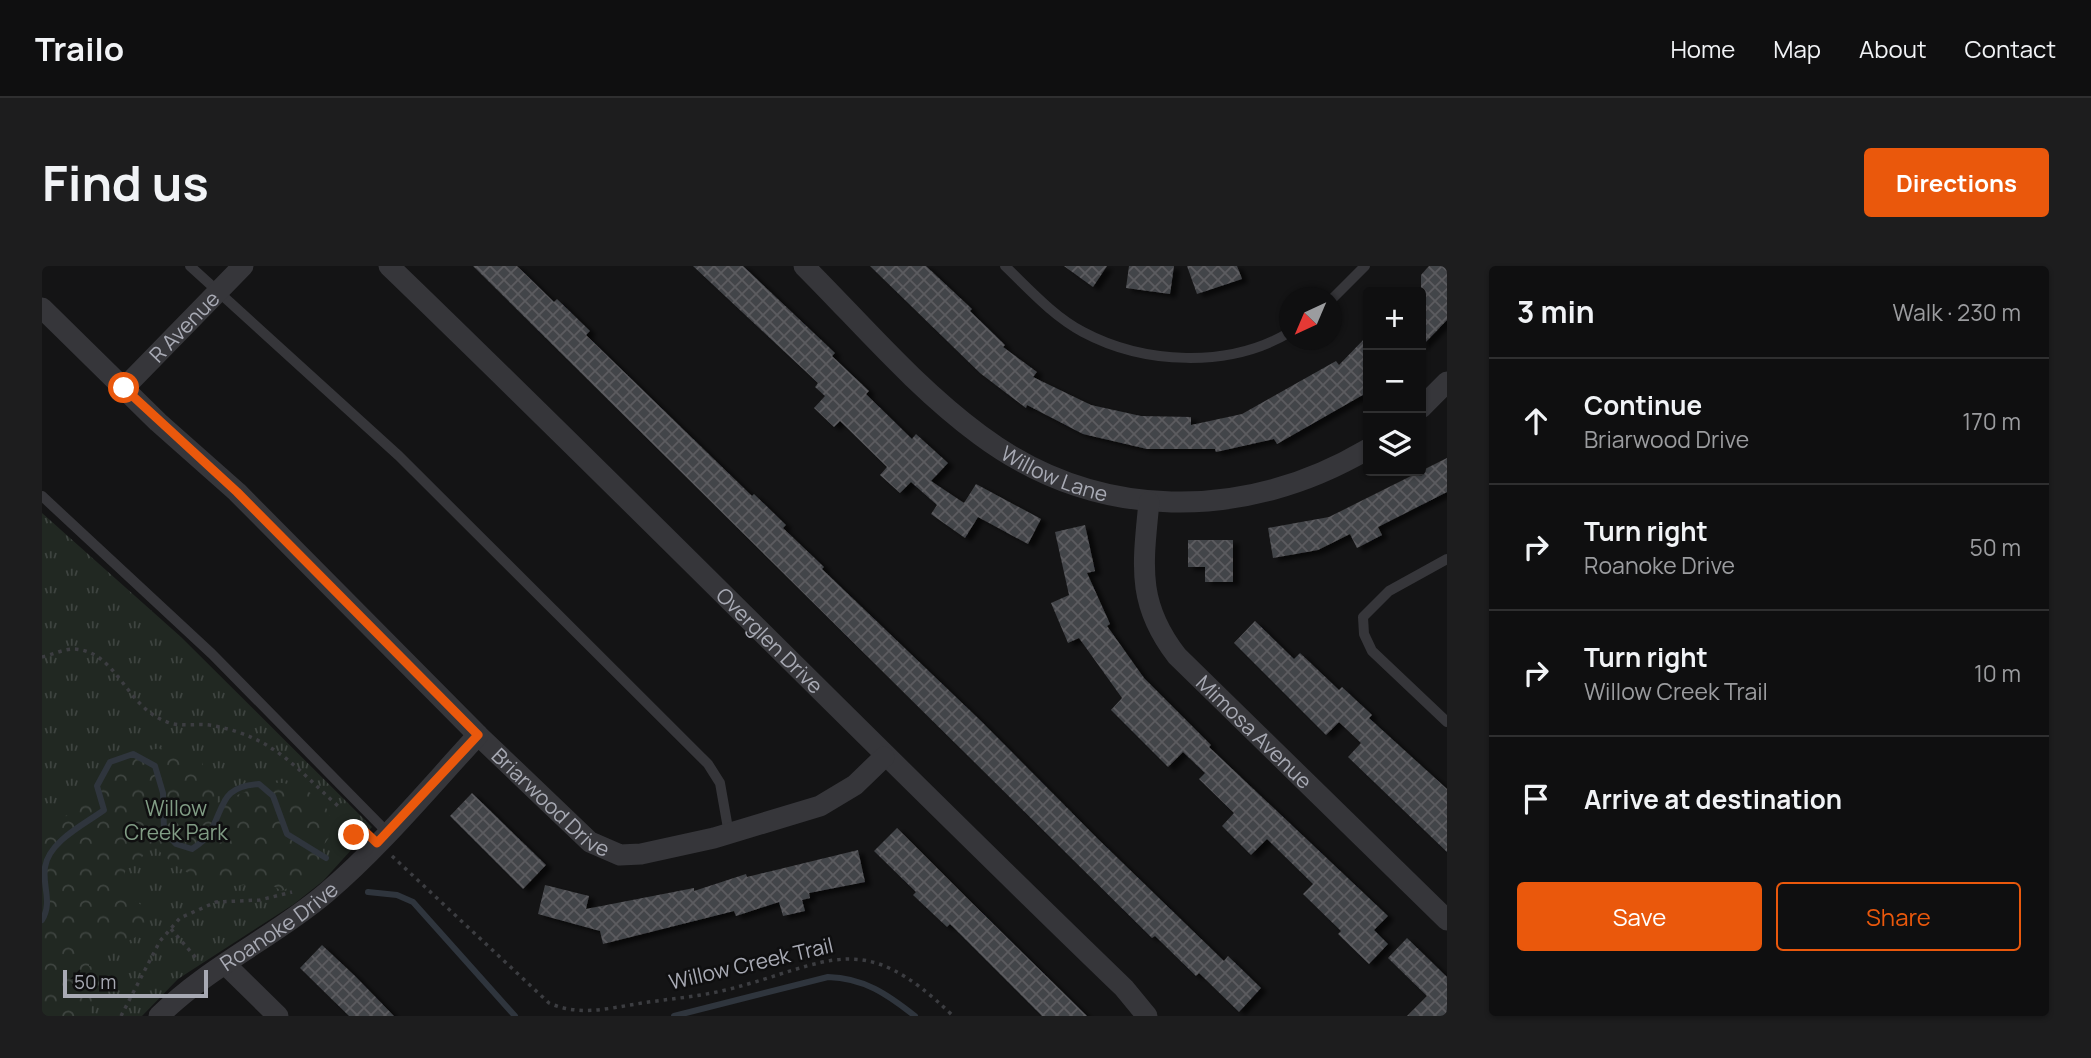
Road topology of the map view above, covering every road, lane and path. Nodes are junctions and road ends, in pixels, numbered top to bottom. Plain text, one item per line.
1 (190, 266) edge
2 (243, 266) edge
3 (389, 266) edge
4 (804, 266) edge
5 (1005, 266) edge
6 (1365, 266) edge
7 (1342, 289) edge
8 (217, 293) junction
9 (42, 308) edge
10 (1279, 336) edge
11 (1447, 382) edge
12 (124, 388) junction
13 (1426, 403) edge
14 (1363, 452) edge
15 (42, 496) edge
16 (1149, 502) junction
17 (1447, 559) edge
18 (42, 657) edge
19 (1447, 722) edge
20 (478, 735) junction
21 (884, 757) junction
22 (341, 808) dead end
23 (350, 817) dead end
24 (359, 826) junction
25 (729, 834) junction
26 (382, 838) junction
27 (345, 849) dead end
28 (302, 888) dead end
29 (1447, 920) edge
30 (171, 929) junction
31 (217, 969) junction
32 (121, 1016) edge
33 (159, 1016) edge
34 (278, 1016) edge
35 (953, 1016) edge
36 (1147, 1016) edge

1 - 8 lane
2 - 8 street, R Avenue
3 - 21 street, Overglen Drive
4 - 16 street, Willow Lane
5 - 10 lane
6 - 7 lane
8 - 12 street, R Avenue
8 - 25 lane
9 - 12 street, Briarwood Drive
11 - 13 street
12 - 20 street, Briarwood Drive
14 - 16 street, Willow Lane
15 - 26 lane
16 - 29 street, Mimosa Avenue
17 - 19 lane
18 - 22 path
20 - 25 street, Briarwood Drive
20 - 26 street, Roanoke Drive
21 - 25 street, Briarwood Drive
21 - 36 street, Overglen Drive
23 - 24 path, Willow Creek Trail
24 - 26 path, Willow Creek Trail
24 - 27 path
26 - 31 street, Roanoke Drive
26 - 35 path, Willow Creek Trail
28 - 30 path
30 - 31 path
30 - 32 path
31 - 33 street, Roanoke Drive
31 - 34 street

